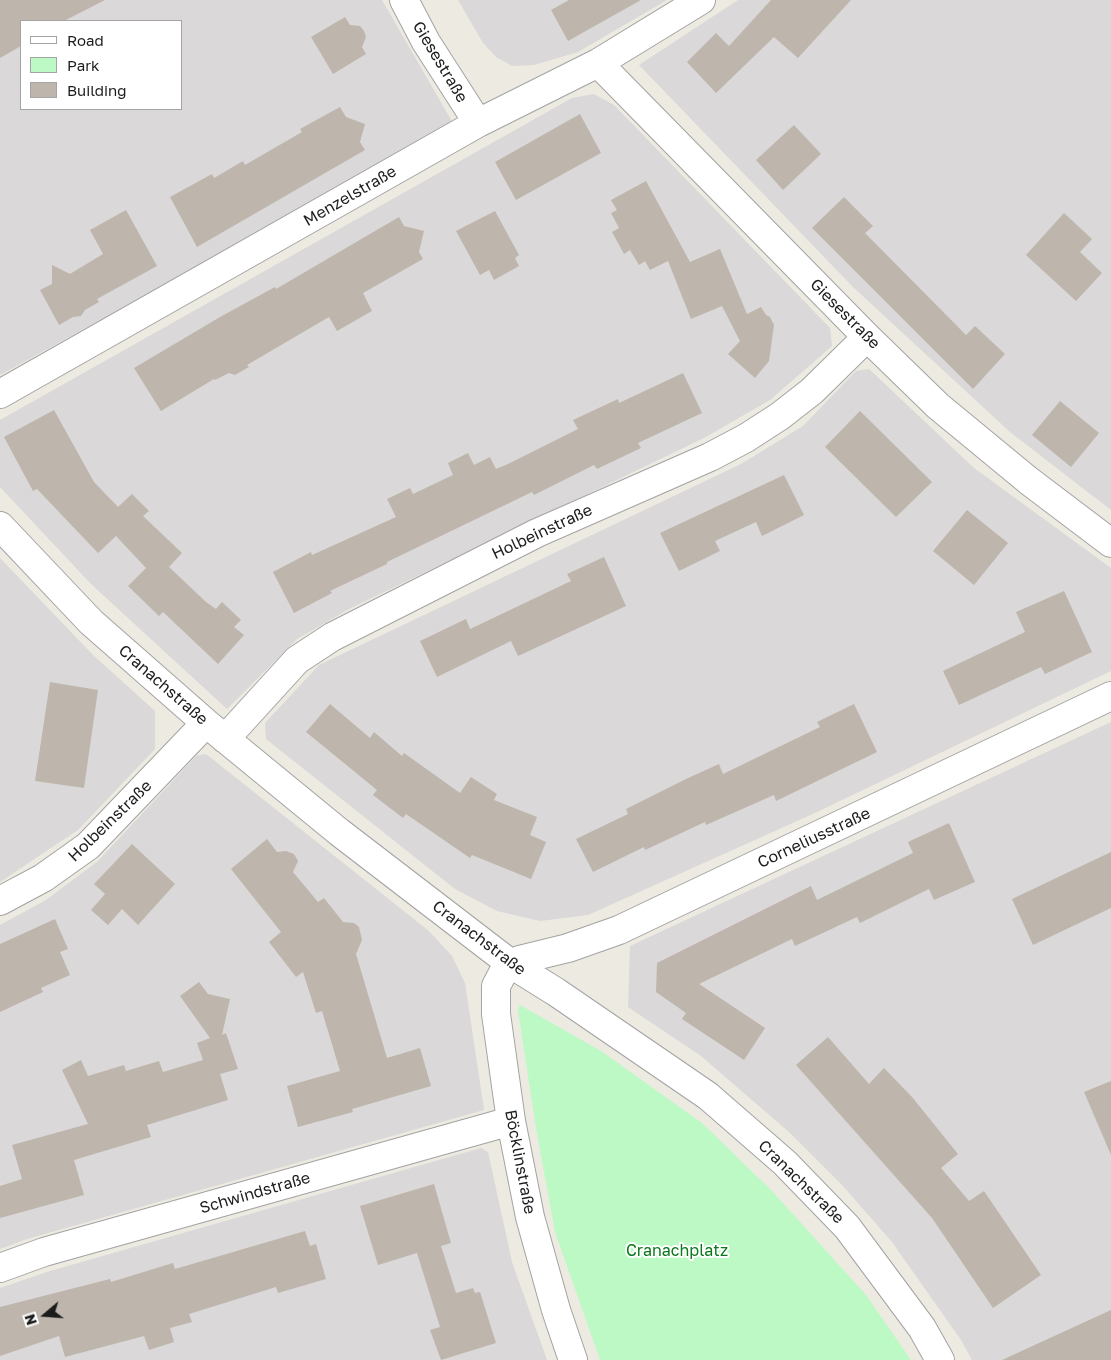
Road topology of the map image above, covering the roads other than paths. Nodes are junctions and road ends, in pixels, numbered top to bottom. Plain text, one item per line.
1 (404, 0) edge
2 (702, 0) edge
3 (598, 63) junction
4 (478, 123) junction
5 (867, 337) junction
6 (0, 394) edge
7 (0, 526) edge
8 (1111, 543) edge
9 (1111, 696) edge
10 (216, 731) junction
11 (0, 901) edge
12 (511, 964) junction
13 (511, 1122) junction
14 (0, 1268) edge
15 (573, 1360) edge
16 (940, 1360) edge

1 - 4 street, Giesestraße
2 - 3 street, Menzelstraße
3 - 4 street, Menzelstraße
3 - 5 street, Giesestraße
4 - 6 street, Menzelstraße
5 - 8 street, Giesestraße
5 - 10 street, Holbeinstraße
7 - 10 street, Cranachstraße
9 - 12 street, Corneliusstraße
10 - 11 street, Holbeinstraße
10 - 12 street, Cranachstraße
12 - 13 street, Böcklinstraße
12 - 16 street, Cranachstraße
13 - 14 street, Schwindstraße
13 - 15 street, Böcklinstraße

